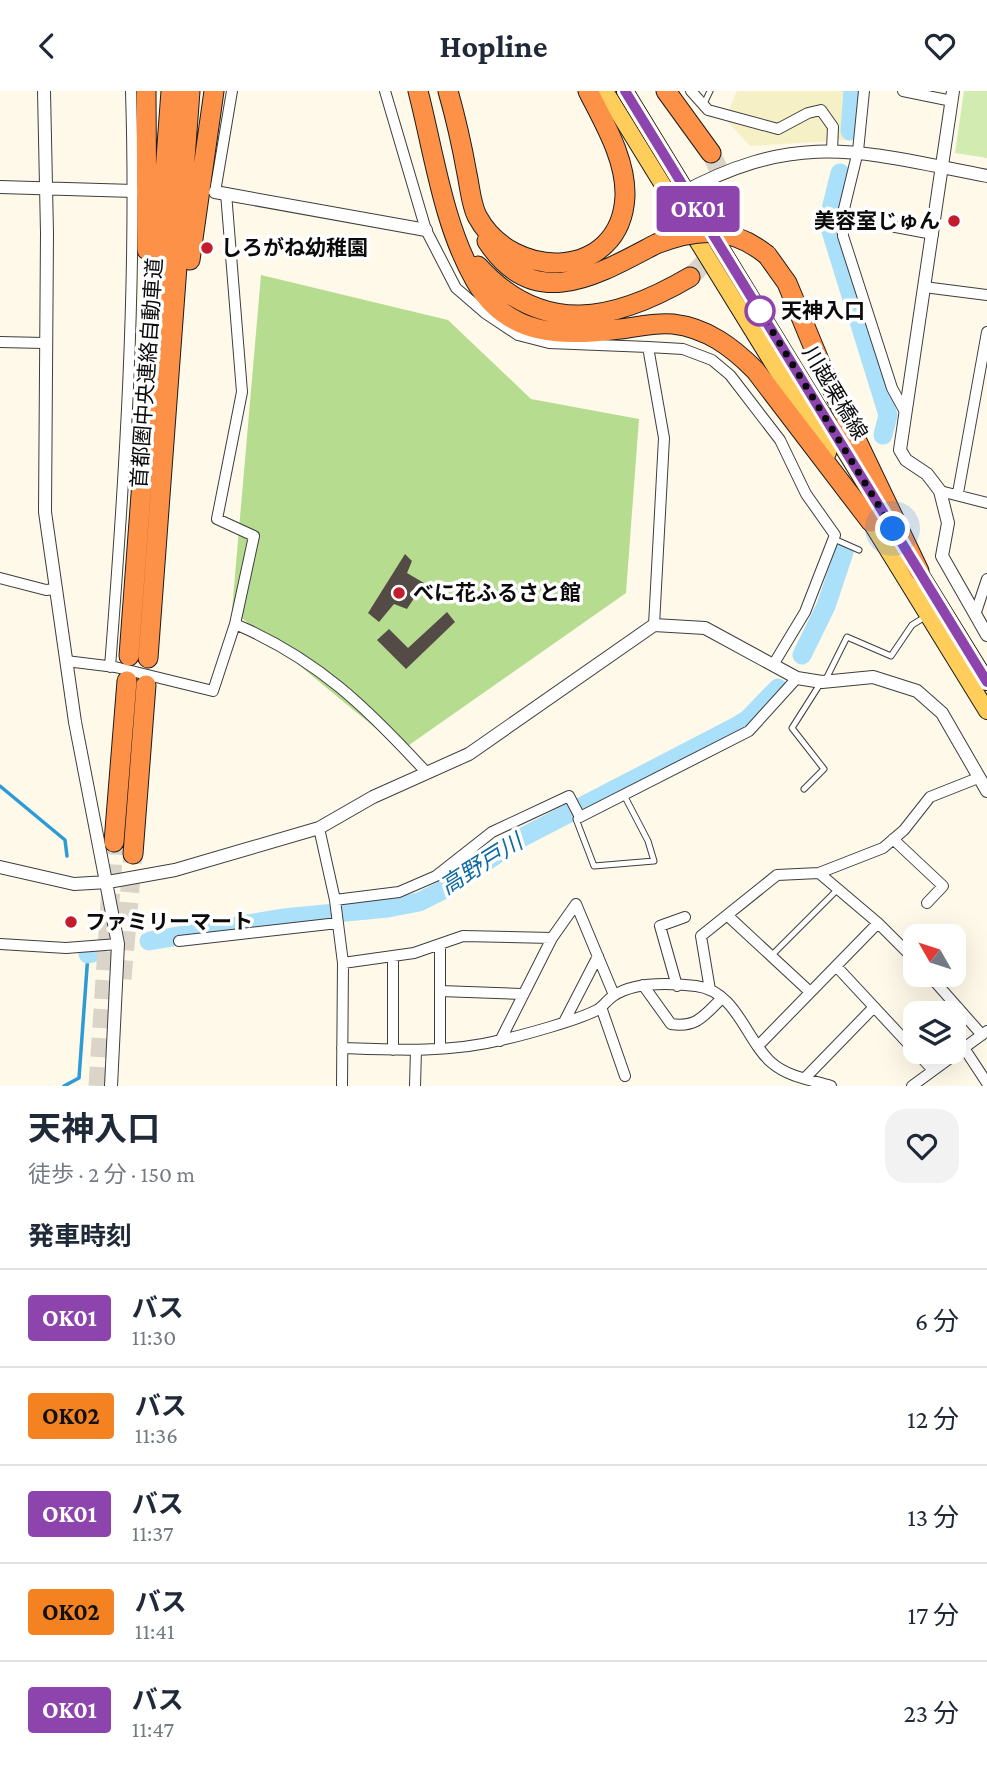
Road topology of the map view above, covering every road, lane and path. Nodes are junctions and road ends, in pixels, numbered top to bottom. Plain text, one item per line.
1 (44, 91) edge
2 (131, 91) edge
3 (146, 91) edge
4 (171, 91) edge
5 (190, 91) edge
6 (214, 91) edge
7 (232, 91) edge
8 (385, 91) edge
9 (418, 91) edge
10 (449, 91) edge
11 (588, 91) edge
12 (604, 91) edge
13 (625, 91) edge
14 (666, 91) edge
15 (691, 91) edge
16 (710, 91) edge
17 (864, 91) edge
18 (903, 91) edge
19 (953, 96) edge
20 (704, 106) junction
21 (832, 150) junction
22 (858, 151) junction
23 (711, 153) tunnel mouth
24 (942, 167) junction
25 (987, 176) edge
26 (46, 186) junction
27 (0, 187) edge
28 (687, 190) junction
29 (134, 191) junction
30 (220, 193) junction
31 (671, 199) junction
32 (476, 214) junction
33 (842, 217) junction
34 (426, 230) junction
35 (455, 233) junction
36 (933, 234) junction
37 (690, 277) tunnel mouth
38 (924, 287) junction
39 (987, 295) edge
40 (987, 332) edge
41 (0, 342) edge
42 (44, 343) junction
43 (648, 347) junction
44 (904, 411) junction
45 (146, 426) junction
46 (163, 464) junction
47 (940, 491) junction
48 (957, 493) junction
49 (987, 503) edge
50 (871, 522) junction
51 (834, 539) junction
52 (859, 550) dead end
53 (919, 571) junction
54 (0, 577) edge
55 (987, 579) edge
56 (56, 589) junction
57 (929, 615) junction
58 (981, 618) edge
59 (235, 624) junction
60 (654, 625) junction
61 (987, 635) edge
62 (66, 661) junction
63 (773, 665) junction
64 (110, 667) junction
65 (797, 678) junction
66 (823, 681) junction
67 (987, 681) edge
68 (987, 711) edge
69 (427, 773) junction
70 (978, 778) junction
71 (804, 789) dead end
72 (987, 791) edge
73 (624, 795) junction
74 (580, 817) junction
75 (319, 828) junction
76 (893, 839) junction
77 (114, 842) tunnel mouth
78 (133, 854) tunnel mouth
79 (0, 867) edge
80 (818, 873) junction
81 (108, 882) junction
82 (838, 889) junction
83 (335, 900) junction
84 (927, 903) dead end
85 (728, 916) junction
86 (685, 917) dead end
87 (338, 923) junction
88 (878, 923) junction
89 (552, 938) junction
90 (178, 941) dead end
91 (0, 944) edge
92 (118, 944) junction
93 (440, 946) junction
94 (903, 948) edge
95 (598, 956) junction
96 (771, 956) junction
97 (393, 957) junction
98 (343, 963) junction
99 (836, 966) junction
100 (643, 985) junction
101 (677, 986) junction
102 (941, 987) edge
103 (710, 990) junction
104 (440, 991) junction
105 (810, 992) junction
106 (521, 994) junction
107 (614, 995) junction
108 (721, 999) junction
109 (601, 1007) junction
110 (874, 1007) junction
111 (565, 1020) junction
112 (985, 1033) edge
113 (903, 1037) edge
114 (500, 1041) junction
115 (758, 1046) junction
116 (966, 1047) edge
117 (342, 1048) junction
118 (440, 1048) junction
119 (393, 1050) junction
120 (416, 1050) junction
121 (966, 1051) edge
122 (928, 1064) edge
123 (941, 1064) edge
124 (933, 1070) junction
125 (625, 1076) dead end
126 (805, 1078) junction
127 (987, 1083) edge
128 (111, 1086) edge
129 (342, 1086) edge
130 (415, 1086) edge
131 (831, 1086) edge
132 (912, 1086) edge

1 - 26 street
2 - 29 street
3 - 45 highway
4 - 45 highway, 首都圏中央連絡自動車道
5 - 46 highway, 首都圏中央連絡自動車道
6 - 46 highway
7 - 30 street
8 - 34 street
9 - 35 highway
10 - 32 highway
11 - 32 highway
12 - 31 main road, 川越栗橋線
13 - 28 main road, 川越栗橋線
14 - 23 highway
15 - 20 street
16 - 20 lane
17 - 22 street
18 - 19 street
19 - 24 street
20 - 21 street
21 - 22 street
21 - 28 street
22 - 24 street
22 - 33 street
24 - 25 street
24 - 36 street
26 - 27 street
26 - 29 street
26 - 42 street
28 - 31 street
28 - 53 main road, 川越栗橋線
29 - 64 street
30 - 34 street
30 - 59 street
31 - 50 main road, 川越栗橋線
32 - 53 highway, bridge
33 - 36 street
33 - 44 street
34 - 43 street
35 - 37 highway
35 - 50 highway
36 - 38 street
38 - 39 street
38 - 44 street
40 - 48 street
41 - 42 street
42 - 56 street
43 - 51 street
43 - 60 street
44 - 47 street
45 - 46 highway, 首都圏中央連絡自動車道
47 - 48 street
47 - 58 street
48 - 49 street
50 - 57 main road, 川越栗橋線
51 - 52 lane
51 - 63 street
53 - 67 main road, 川越栗橋線
54 - 56 street
55 - 58 street
56 - 62 street
57 - 66 lane
57 - 68 main road, 川越栗橋線
58 - 61 street
59 - 64 street
59 - 69 street
60 - 63 street
60 - 69 street
62 - 64 street
62 - 81 street
63 - 65 street
65 - 66 street
65 - 73 street
66 - 70 street
66 - 71 lane
69 - 75 street
70 - 72 street
70 - 76 street
73 - 74 street
73 - 74 lane
74 - 83 street
75 - 81 street
75 - 83 street
76 - 80 street
76 - 84 street
77 - 78 highway
79 - 81 street
80 - 82 street
80 - 85 street
81 - 92 street
82 - 88 street
82 - 96 lane
83 - 87 street
85 - 96 street
85 - 103 street
86 - 101 street
87 - 90 street
87 - 98 street
88 - 94 street
88 - 99 street
89 - 93 street
89 - 95 street
89 - 106 street
91 - 92 street
92 - 128 street
93 - 97 street
93 - 104 street
95 - 107 street
95 - 111 street
96 - 105 street
97 - 98 street
97 - 119 street
98 - 117 street
99 - 105 street
99 - 110 street
100 - 101 street
100 - 107 street
100 - 108 street
101 - 103 street
102 - 112 street
103 - 108 street
104 - 106 street
104 - 118 street
105 - 115 street
106 - 114 street
107 - 109 street
108 - 115 street
109 - 111 street
109 - 125 street
110 - 113 street
110 - 126 street
111 - 114 street
112 - 116 street
114 - 118 street
115 - 126 street
117 - 119 street
117 - 129 street
118 - 120 street
119 - 120 street
120 - 130 street
121 - 127 street
122 - 124 street
123 - 124 street
124 - 132 street
126 - 131 street

